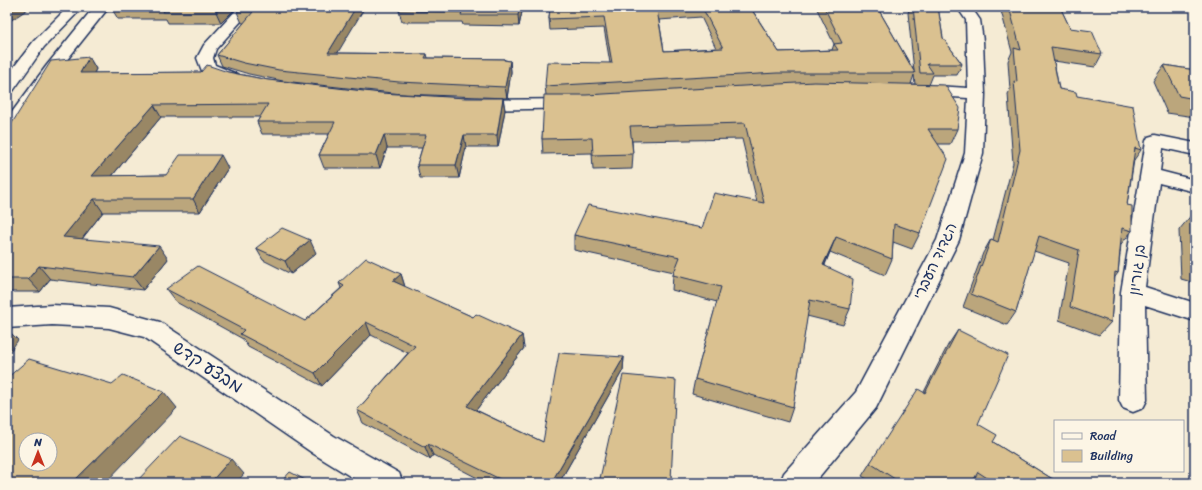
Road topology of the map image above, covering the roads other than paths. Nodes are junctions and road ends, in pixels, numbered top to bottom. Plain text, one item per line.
1 (76, 7) edge
2 (247, 7) edge
3 (964, 7) edge
4 (96, 10) edge
5 (247, 82) edge
6 (7, 87) edge
7 (904, 90) edge
8 (977, 94) junction
9 (592, 102) edge
10 (460, 105) edge
11 (7, 132) edge
12 (1195, 149) edge
13 (1150, 174) junction
14 (1195, 186) edge
15 (1133, 292) junction
16 (1195, 312) edge
17 (7, 318) edge
18 (1133, 400) dead end
19 (388, 483) edge
20 (795, 483) edge

1 - 6 street
2 - 5 street
3 - 8 street, הגדוד העברי
4 - 11 street
7 - 8 street
8 - 20 street, הגדוד העברי
9 - 10 street
12 - 13 street, בן גוריון
13 - 14 street
13 - 15 street, בן גוריון
15 - 16 street
15 - 18 street, בן גוריון
17 - 19 street, מבצע קדש

